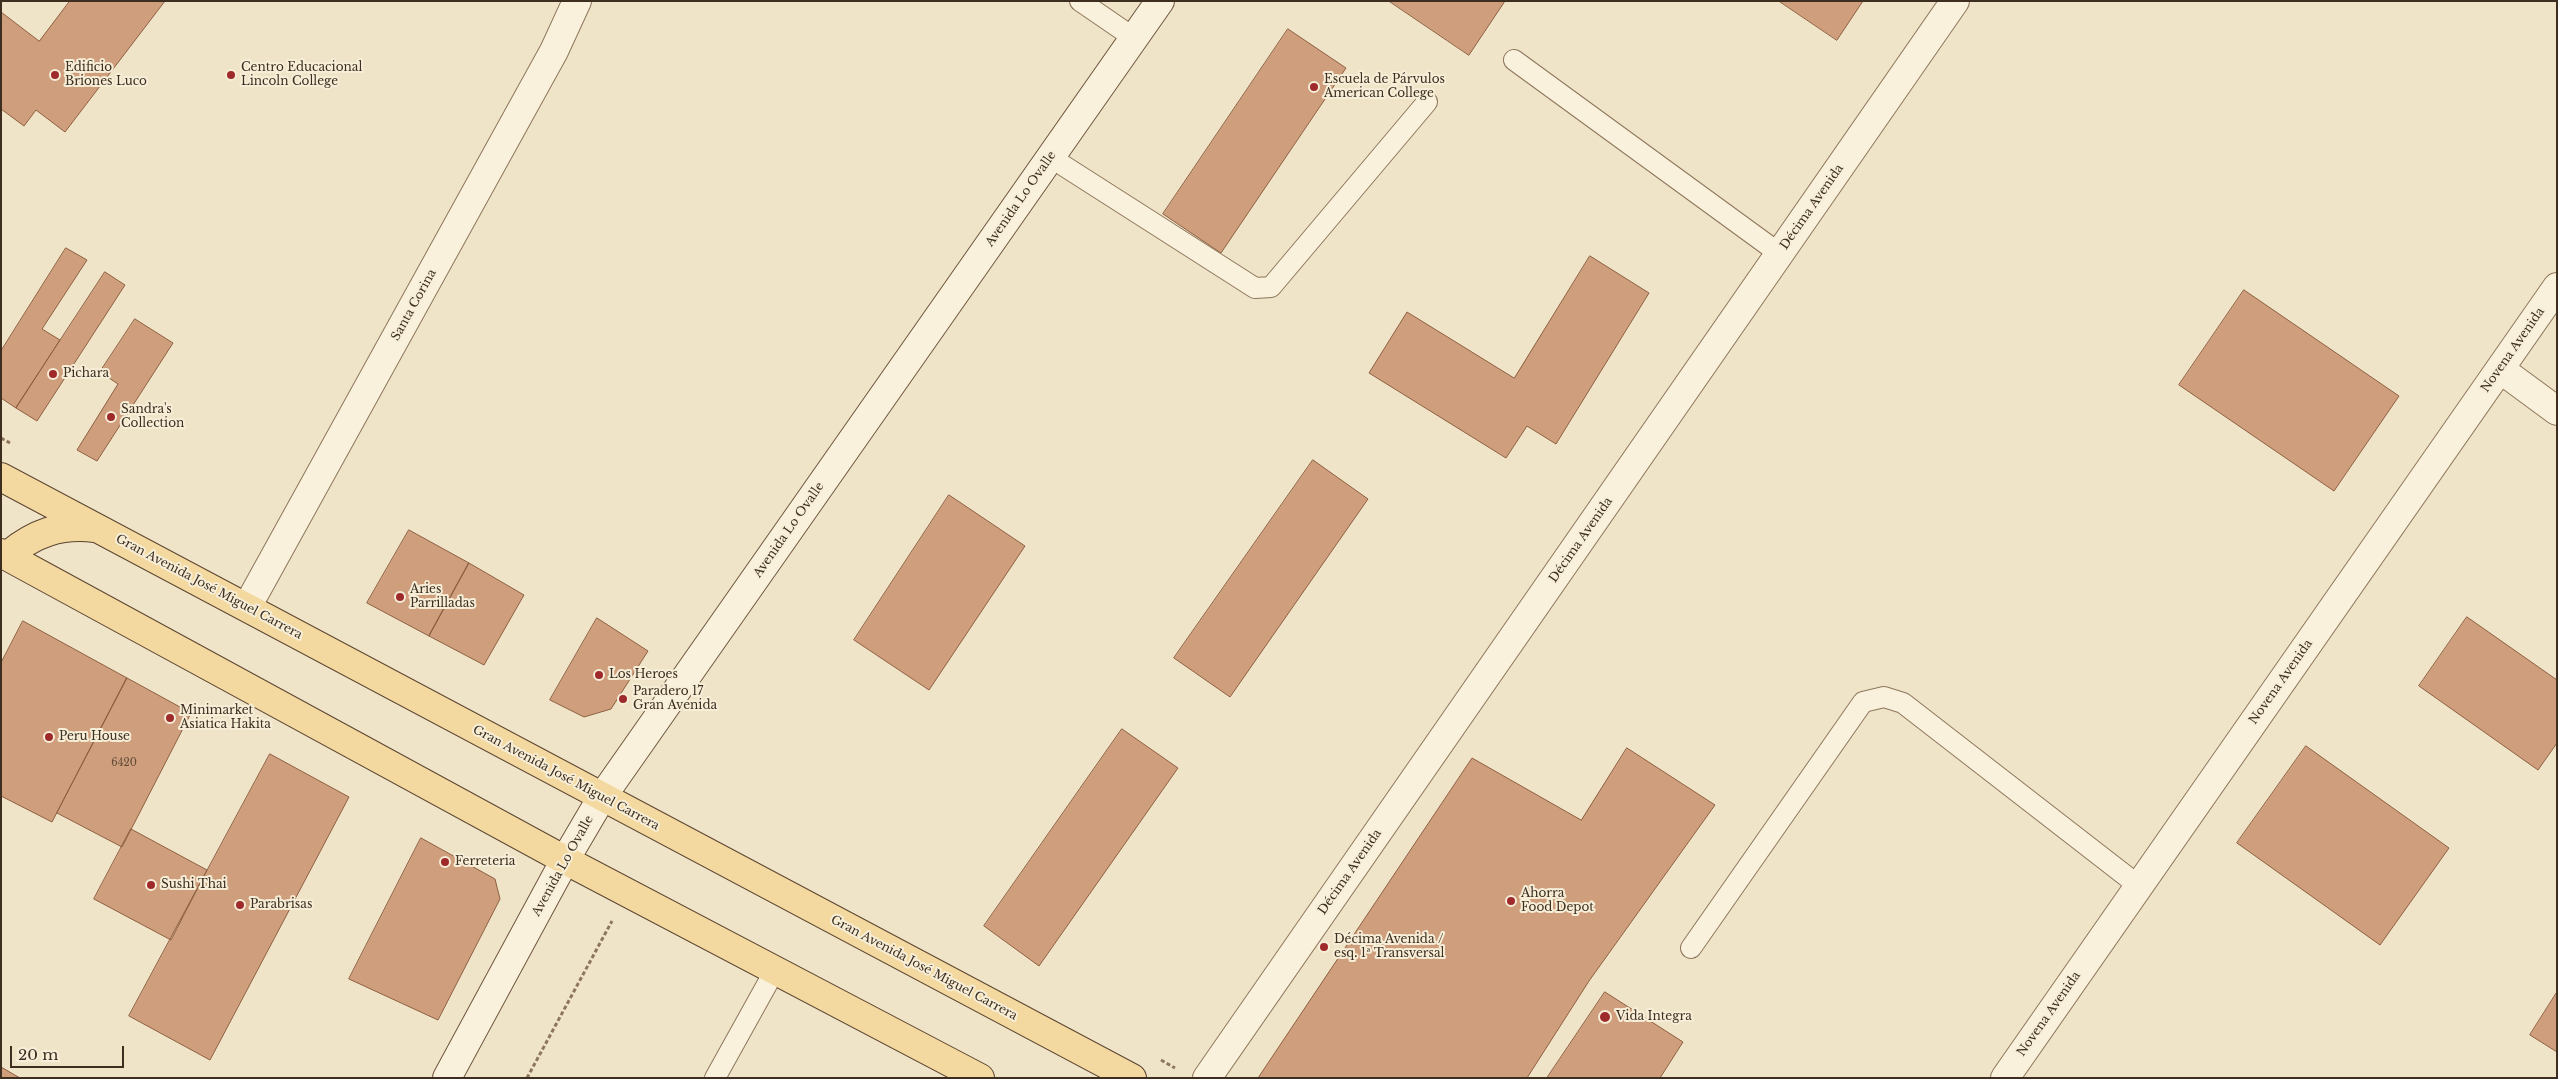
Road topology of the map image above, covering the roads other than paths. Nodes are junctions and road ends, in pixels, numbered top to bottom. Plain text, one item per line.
1 (577, 1) edge
2 (1080, 1) edge
3 (1160, 1) edge
4 (1956, 1) edge
5 (1134, 38) junction
6 (1514, 60) dead end
7 (1427, 102) dead end
8 (1050, 157) junction
9 (1780, 254) junction
10 (2557, 287) edge
11 (2500, 369) junction
12 (2557, 410) edge
13 (1, 477) edge
14 (98, 528) junction
15 (3, 559) edge
16 (247, 607) junction
17 (602, 797) junction
18 (565, 860) junction
19 (2139, 886) junction
20 (1691, 948) dead end
21 (775, 970) junction
22 (968, 1075) edge
23 (447, 1078) edge
24 (715, 1078) edge
25 (1132, 1078) edge
26 (1207, 1078) edge
27 (2005, 1078) edge

1 - 16 street, Santa Corina
2 - 5 lane
3 - 5 street, Avenida Lo Ovalle
4 - 9 street, Décima Avenida
5 - 8 street, Avenida Lo Ovalle
6 - 9 lane
7 - 8 lane
8 - 17 street, Avenida Lo Ovalle
9 - 26 street, Décima Avenida
10 - 11 street, Novena Avenida
11 - 12 street
11 - 19 street, Novena Avenida
13 - 14 main road, Gran Avenida José Miguel Carrera
14 - 15 main road
14 - 16 main road, Gran Avenida José Miguel Carrera
15 - 18 main road
16 - 17 main road, Gran Avenida José Miguel Carrera
17 - 18 street, Avenida Lo Ovalle
17 - 25 main road, Gran Avenida José Miguel Carrera
18 - 21 main road
18 - 23 street, Avenida Lo Ovalle
19 - 20 lane
19 - 27 street, Novena Avenida
21 - 22 main road
21 - 24 lane

